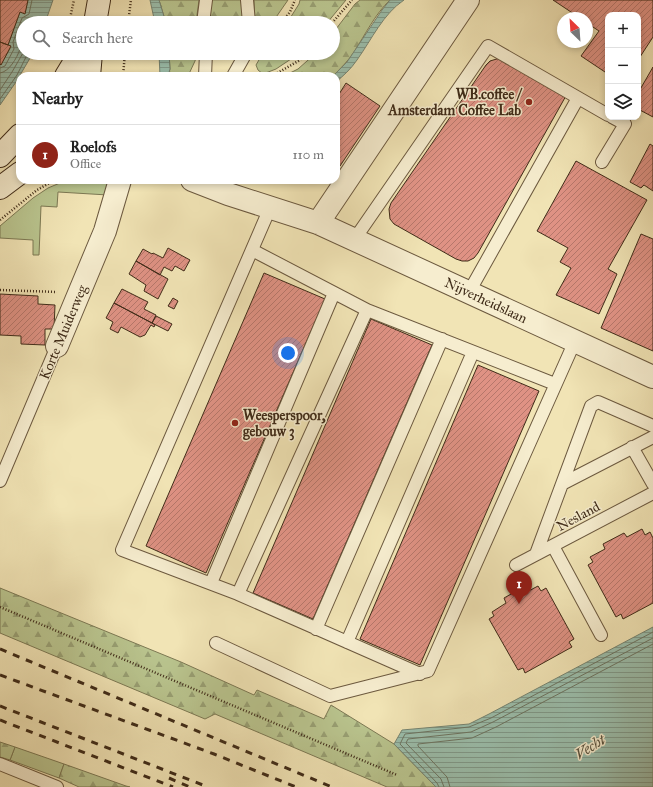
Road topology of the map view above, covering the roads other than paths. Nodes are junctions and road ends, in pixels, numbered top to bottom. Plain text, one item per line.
1 (99, 0) edge
2 (206, 0) edge
3 (248, 0) edge
4 (468, 0) edge
5 (96, 16) edge
6 (204, 16) edge
7 (249, 16) edge
8 (76, 60) edge
9 (90, 60) edge
10 (206, 60) edge
11 (242, 60) edge
12 (68, 72) edge
13 (89, 72) edge
14 (205, 72) edge
15 (235, 72) edge
16 (578, 98) junction
17 (605, 113) edge
18 (618, 120) edge
19 (16, 139) edge
20 (0, 156) edge
21 (602, 162) dead end
22 (16, 176) edge
23 (119, 184) edge
24 (202, 184) edge
25 (0, 188) edge
26 (270, 208) junction
27 (318, 223) junction
28 (354, 240) junction
29 (252, 250) junction
30 (469, 292) junction
31 (334, 293) junction
32 (366, 310) junction
33 (442, 340) junction
34 (575, 341) junction
35 (58, 346) joint
36 (473, 352) junction
37 (653, 377) edge
38 (555, 384) junction
39 (653, 426) edge
40 (653, 436) edge
41 (632, 447) junction
42 (0, 481) edge
43 (562, 484) junction
44 (653, 484) edge
45 (653, 493) edge
46 (553, 546) junction
47 (536, 554) junction
48 (516, 565) dead end
49 (211, 583) junction
50 (238, 594) junction
51 (316, 629) junction
52 (601, 635) dead end
53 (347, 642) junction
54 (216, 643) dead end
55 (420, 674) junction
56 (0, 764) edge
57 (57, 787) edge

1 - 5 street
2 - 6 lane
3 - 7 lane
4 - 27 street
8 - 12 street
9 - 13 street
10 - 14 lane
11 - 15 lane
16 - 17 lane
16 - 28 lane
16 - 30 lane
18 - 21 lane
19 - 20 street
22 - 25 street
23 - 35 street, Korte Muiderweg
24 - 26 street, Nijverheidslaan
26 - 27 street, Nijverheidslaan
26 - 29 lane
27 - 28 street, Nijverheidslaan
28 - 30 street, Nijverheidslaan
29 - 31 lane
29 - 49 lane
30 - 34 street, Nijverheidslaan
31 - 32 lane
31 - 49 lane
32 - 33 lane
32 - 50 lane
33 - 36 lane
33 - 51 lane
34 - 37 street, Nijverheidslaan
34 - 38 lane
35 - 42 lane, Korte Muiderweg
36 - 38 lane
36 - 53 lane
38 - 55 lane
39 - 43 lane
40 - 41 lane
41 - 43 lane
41 - 44 lane
43 - 47 lane
45 - 46 lane, Nesland
46 - 47 lane, Nesland
46 - 52 lane
47 - 48 lane, Nesland
49 - 50 lane
50 - 51 lane
51 - 53 lane
53 - 55 lane
54 - 55 lane
56 - 57 lane

